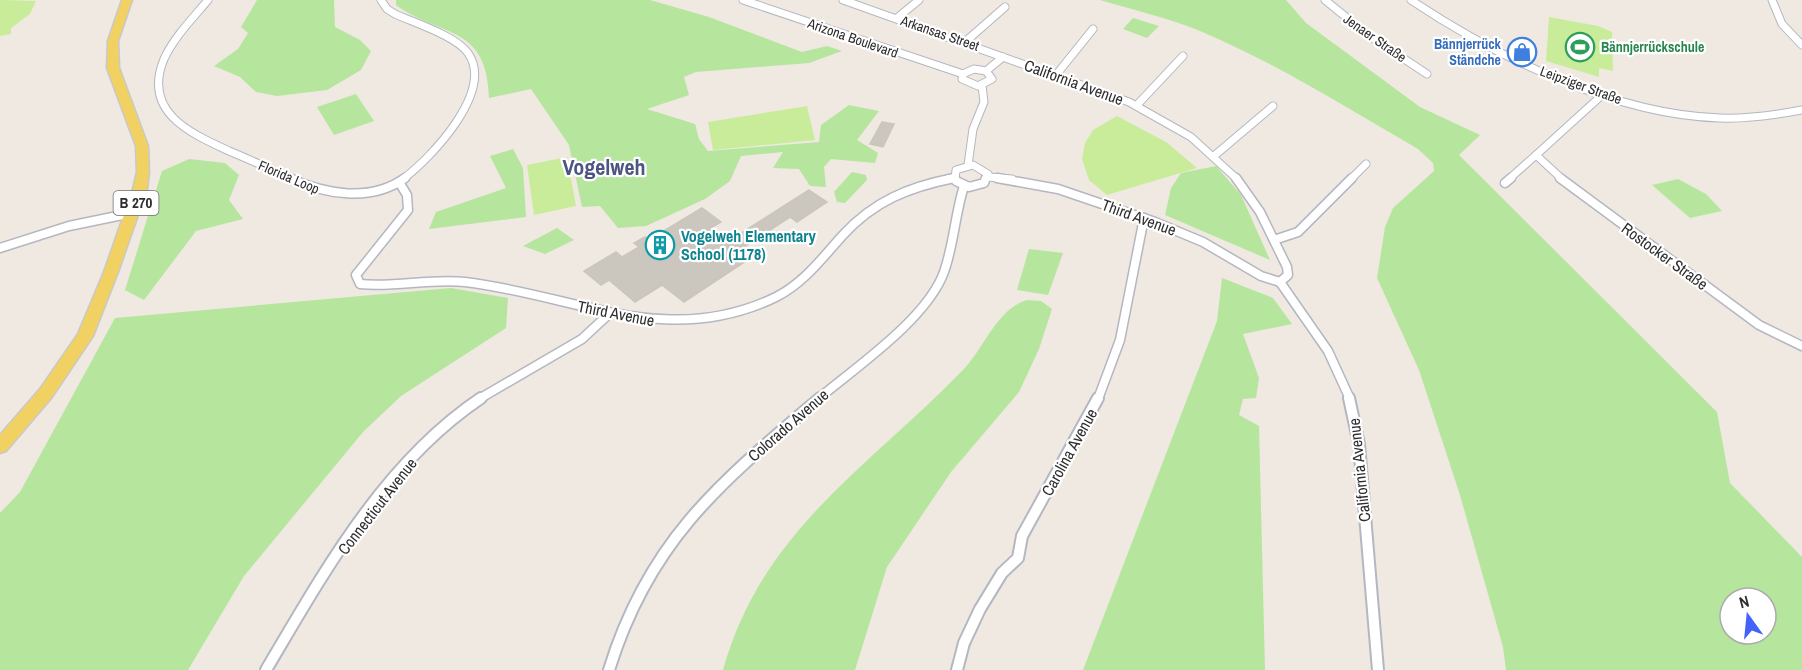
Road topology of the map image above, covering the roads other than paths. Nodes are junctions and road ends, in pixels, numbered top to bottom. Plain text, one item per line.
1 (127, 0) edge
2 (208, 0) edge
3 (381, 0) edge
4 (743, 0) edge
5 (843, 0) edge
6 (919, 0) edge
7 (1325, 0) edge
8 (1411, 0) edge
9 (1772, 0) edge
10 (1005, 7) dead end
11 (897, 18) junction
12 (1094, 29) dead end
13 (965, 42) junction
14 (1802, 45) edge
15 (1183, 56) dead end
16 (1004, 57) junction
17 (986, 71) junction
18 (963, 74) junction
19 (1427, 74) dead end
20 (1056, 75) junction
21 (982, 86) junction
22 (1601, 96) junction
23 (1137, 105) junction
24 (1273, 106) dead end
25 (1802, 110) edge
26 (1536, 155) junction
27 (1214, 156) junction
28 (1366, 164) dead end
29 (968, 165) junction
30 (988, 177) junction
31 (954, 178) junction
32 (399, 182) junction
33 (1505, 183) dead end
34 (964, 186) junction
35 (132, 213) junction
36 (1144, 218) junction
37 (1274, 240) junction
38 (0, 248) edge
39 (1280, 282) junction
40 (610, 313) junction
41 (1802, 346) edge
42 (0, 446) edge
43 (266, 670) edge
44 (609, 670) edge
45 (957, 670) edge
46 (1378, 670) edge

1 - 35 main road, B 270
2 - 32 street, Florida Loop
3 - 32 street, Florida Loop
4 - 18 street, Arizona Boulevard
5 - 11 street, Arkansas Street
6 - 11 street
7 - 19 street, Jenaer Straße
8 - 22 street, Leipziger Straße
9 - 14 street
10 - 13 street
11 - 13 street, Arkansas Street
12 - 20 street
13 - 16 street, Arkansas Street
15 - 23 street
16 - 17 street
16 - 20 street, California Avenue
17 - 18 street
17 - 21 street
18 - 21 street
20 - 23 street, California Avenue
21 - 29 street
22 - 25 street, Leipziger Straße
22 - 26 street
23 - 27 street, California Avenue
24 - 27 street
26 - 33 street
26 - 41 street, Rostocker Straße
27 - 37 street, California Avenue
28 - 37 street
29 - 30 street
29 - 31 street
30 - 34 street
30 - 36 street, Third Avenue
31 - 34 street
31 - 40 street, Third Avenue
32 - 40 street, Third Avenue
34 - 44 street, Colorado Avenue
35 - 38 street
35 - 42 main road, B 270
36 - 39 street, Third Avenue
36 - 45 street, Carolina Avenue
37 - 39 street, California Avenue
39 - 46 street, California Avenue
40 - 43 street, Connecticut Avenue

